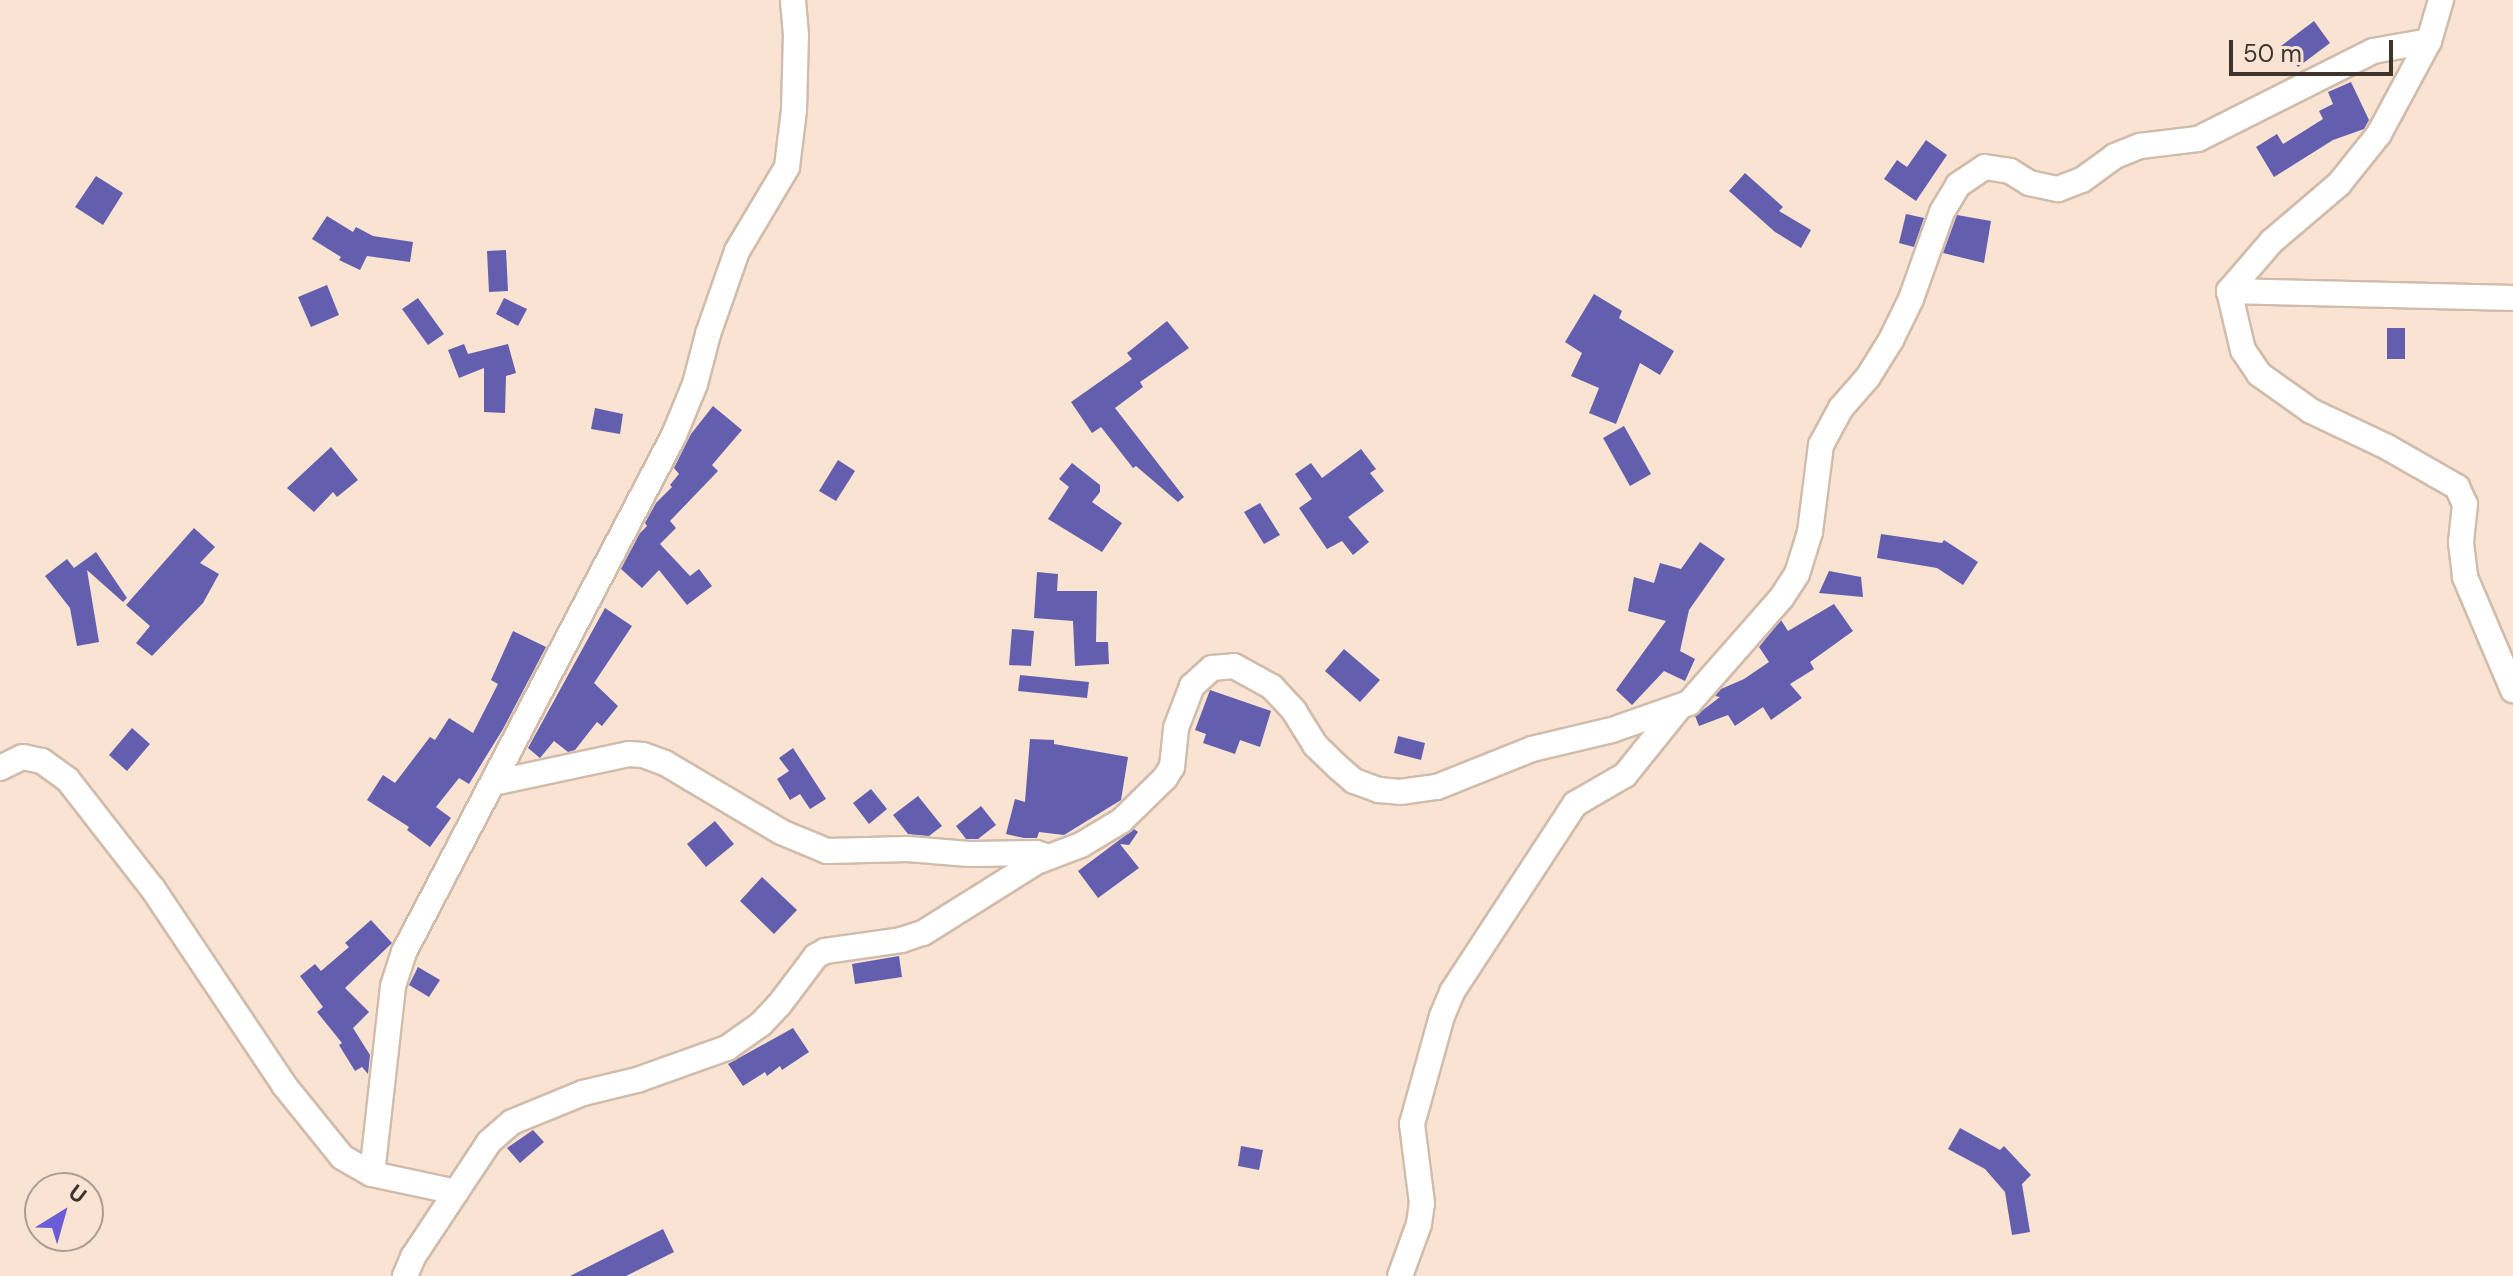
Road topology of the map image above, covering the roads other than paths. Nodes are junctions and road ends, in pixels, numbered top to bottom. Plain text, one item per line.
1 (793, 0) edge
2 (2441, 0) edge
3 (2429, 41) junction
4 (2229, 291) junction
5 (2513, 298) edge
6 (2513, 690) edge
7 (1678, 709) junction
8 (0, 768) edge
9 (493, 783) junction
10 (1048, 857) junction
11 (372, 1174) junction
12 (456, 1192) junction
13 (405, 1276) edge
14 (1400, 1276) edge

1 - 9 street
2 - 3 street
3 - 4 street
3 - 7 street
4 - 5 street
4 - 6 street
7 - 10 street
7 - 14 street
8 - 11 street
9 - 10 street
9 - 11 street
10 - 12 street
11 - 12 street
12 - 13 street

